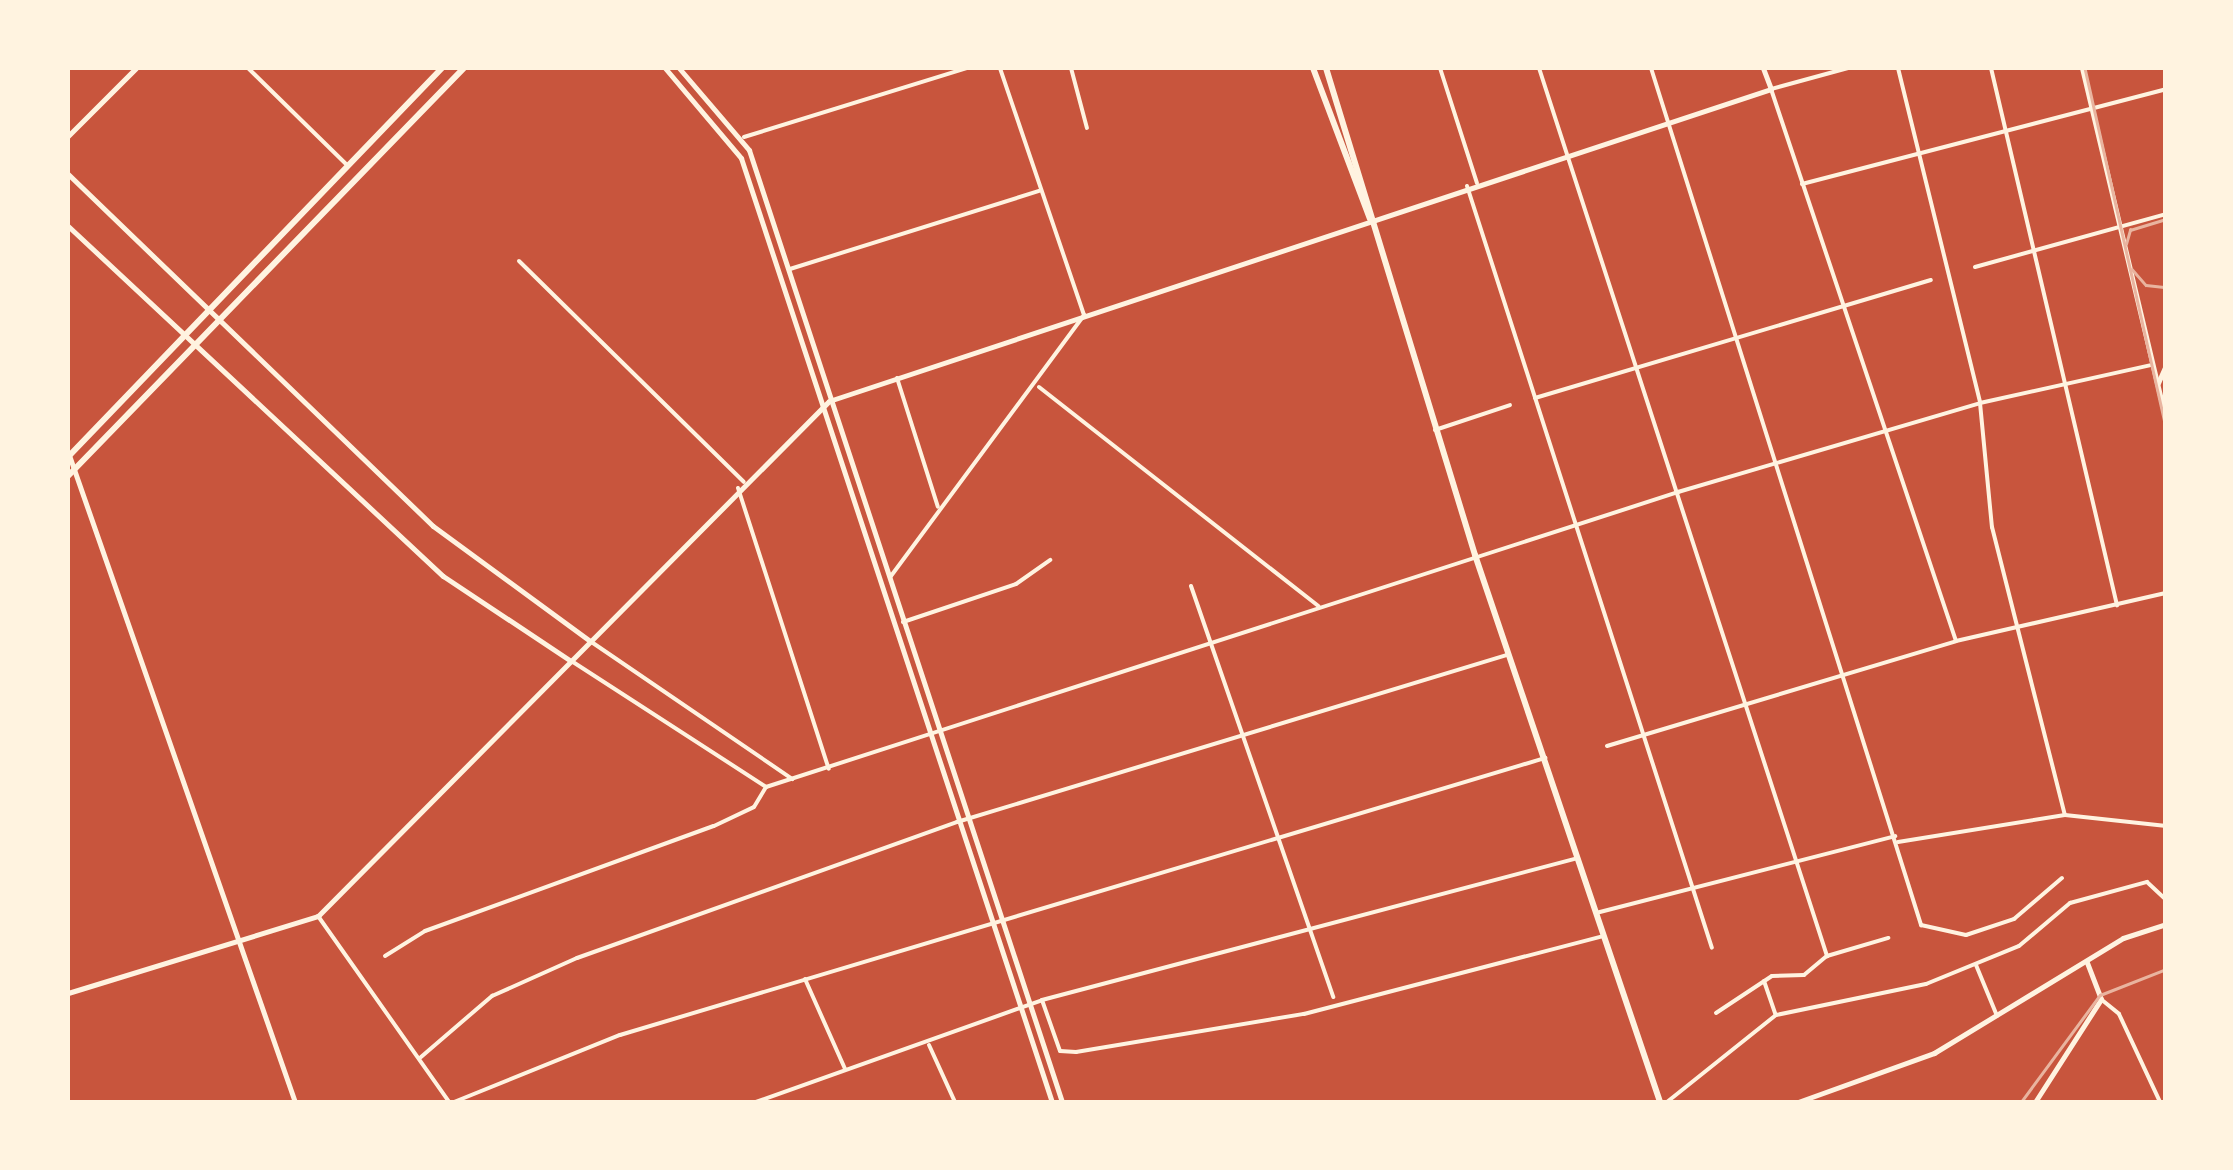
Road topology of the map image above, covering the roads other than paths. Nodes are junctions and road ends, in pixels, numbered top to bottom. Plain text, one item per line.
1 (136, 68) edge
2 (248, 68) edge
3 (442, 68) edge
4 (464, 68) edge
5 (666, 68) edge
6 (679, 68) edge
7 (968, 68) edge
8 (1000, 68) edge
9 (1071, 68) edge
10 (1314, 68) edge
11 (1326, 68) edge
12 (1440, 68) edge
13 (1539, 68) edge
14 (1651, 68) edge
15 (1763, 68) edge
16 (1848, 68) edge
17 (1898, 68) edge
18 (1991, 68) edge
19 (2082, 68) edge
20 (2166, 89) edge
21 (1771, 90) junction
22 (2091, 107) junction
23 (1669, 123) junction
24 (1087, 128) dead end
25 (2006, 129) junction
26 (68, 136) edge
27 (744, 137) junction
28 (1917, 152) junction
29 (1567, 154) junction
30 (348, 166) junction
31 (68, 174) edge
32 (1477, 183) junction
33 (1802, 184) junction
34 (1466, 186) junction
35 (1039, 191) junction
36 (2166, 214) edge
37 (1370, 219) junction
38 (68, 226) edge
39 (2119, 227) junction
40 (2035, 251) junction
41 (519, 261) dead end
42 (1976, 267) dead end
43 (788, 270) junction
44 (1931, 280) dead end
45 (1840, 302) junction
46 (209, 310) junction
47 (1084, 314) junction
48 (220, 320) junction
49 (1738, 331) junction
50 (183, 336) junction
51 (194, 348) junction
52 (1636, 362) junction
53 (2152, 365) junction
54 (2166, 365) edge
55 (896, 378) junction
56 (2068, 386) junction
57 (2157, 386) junction
58 (1038, 387) junction
59 (835, 398) junction
60 (1535, 398) junction
61 (826, 402) junction
62 (1980, 403) junction
63 (1510, 406) dead end
64 (2166, 421) edge
65 (1435, 430) junction
66 (1884, 430) junction
67 (68, 454) edge
68 (1778, 462) junction
69 (70, 473) edge
70 (741, 485) junction
71 (1678, 492) junction
72 (938, 509) junction
73 (1576, 524) junction
74 (1475, 555) junction
75 (1050, 560) dead end
76 (889, 577) junction
77 (1191, 586) dead end
78 (2166, 593) edge
79 (2117, 605) junction
80 (1320, 608) junction
81 (903, 622) junction
82 (2016, 626) junction
83 (590, 641) junction
84 (1956, 641) junction
85 (1210, 644) junction
86 (1511, 653) junction
87 (572, 661) junction
88 (1846, 674) junction
89 (1748, 702) junction
90 (1644, 733) junction
91 (939, 734) junction
92 (1240, 734) junction
93 (929, 738) junction
94 (1607, 746) dead end
95 (1545, 758) junction
96 (829, 770) junction
97 (792, 778) junction
98 (766, 787) junction
99 (2065, 815) junction
100 (967, 821) junction
101 (957, 822) junction
102 (2166, 826) edge
103 (1273, 835) junction
104 (1896, 839) junction
105 (1578, 858) junction
106 (1791, 858) junction
107 (2062, 878) dead end
108 (1690, 884) junction
109 (2166, 900) edge
110 (1596, 913) junction
111 (318, 916) junction
112 (997, 917) junction
113 (986, 920) junction
114 (2166, 924) edge
115 (1310, 935) junction
116 (1604, 936) junction
117 (1888, 938) dead end
118 (239, 942) junction
119 (1712, 948) dead end
120 (385, 956) dead end
121 (1827, 956) junction
122 (2087, 963) junction
123 (1976, 966) junction
124 (805, 979) junction
125 (1764, 982) junction
126 (68, 993) edge
127 (1334, 999) junction
128 (2101, 999) junction
129 (1042, 1000) junction
130 (1025, 1007) junction
131 (1016, 1010) junction
132 (1716, 1013) dead end
133 (1776, 1015) junction
134 (1997, 1017) junction
135 (929, 1045) junction
136 (421, 1057) junction
137 (845, 1068) junction
138 (295, 1102) edge
139 (452, 1102) edge
140 (756, 1102) edge
141 (956, 1102) edge
142 (1052, 1102) edge
143 (1062, 1102) edge
144 (1663, 1102) edge
145 (1804, 1102) edge
146 (2036, 1102) edge
147 (2160, 1102) edge

1 - 26 street
2 - 30 street
3 - 30 main road
4 - 48 main road
5 - 61 street
6 - 27 street
7 - 27 street
8 - 35 street
9 - 24 street
10 - 37 main road
11 - 37 main road
12 - 32 street
13 - 29 street
14 - 23 street
15 - 21 street
16 - 21 street
17 - 28 street
18 - 25 street
19 - 22 street
20 - 22 street
21 - 23 street
21 - 33 street
22 - 25 street
22 - 39 street
23 - 29 street
23 - 49 street
25 - 28 street
25 - 40 street
27 - 43 street
28 - 33 street
28 - 62 street
29 - 32 street
29 - 52 street
30 - 46 main road
31 - 46 street
32 - 34 street
33 - 45 street
34 - 37 street
34 - 60 street
35 - 43 street
35 - 47 street
36 - 39 street
37 - 47 street
37 - 65 main road
38 - 50 street
39 - 40 street
39 - 53 street
40 - 42 street
40 - 56 street
41 - 70 street
43 - 59 street
44 - 45 street
45 - 49 street
45 - 66 street
46 - 48 street
46 - 50 main road
47 - 55 street
47 - 58 street
48 - 51 main road
48 - 83 street
49 - 52 street
49 - 68 street
50 - 51 street
50 - 67 main road
51 - 69 main road
51 - 87 street
52 - 60 street
52 - 71 street
53 - 56 street
53 - 57 street
54 - 57 street
55 - 59 street
55 - 72 street
56 - 62 street
56 - 79 street
57 - 64 street
58 - 72 street
58 - 80 street
59 - 61 street
59 - 76 street
60 - 73 street
61 - 70 street
61 - 93 street
62 - 66 street
62 - 82 street
63 - 65 street
65 - 74 main road
66 - 68 street
66 - 84 street
67 - 69 street
68 - 71 street
68 - 88 street
69 - 118 street
70 - 83 street
70 - 96 street
71 - 73 street
71 - 89 street
72 - 76 street
73 - 74 street
73 - 90 street
74 - 80 street
74 - 86 main road
75 - 81 street
76 - 81 street
77 - 85 street
78 - 79 street
79 - 82 street
80 - 85 street
81 - 91 street
82 - 84 street
82 - 99 street
83 - 87 street
83 - 97 street
84 - 88 street
85 - 91 street
85 - 92 street
86 - 92 street
86 - 95 main road
87 - 98 street
87 - 111 street
88 - 89 street
88 - 104 street
89 - 90 street
89 - 106 street
90 - 94 street
90 - 108 street
91 - 93 street
91 - 100 street
92 - 100 street
92 - 103 street
93 - 96 street
93 - 101 street
95 - 103 street
95 - 105 main road
96 - 97 street
97 - 98 street
98 - 120 street
99 - 102 street
99 - 104 street
100 - 101 street
100 - 112 street
101 - 113 street
101 - 136 street
103 - 112 street
103 - 115 street
104 - 106 street
104 - 107 street
105 - 110 main road
105 - 115 street
106 - 108 street
106 - 121 street
108 - 110 street
108 - 119 street
109 - 123 street
110 - 116 main road
111 - 118 street
111 - 136 street
112 - 113 street
112 - 130 street
113 - 124 street
113 - 131 street
114 - 122 street
115 - 127 street
115 - 129 street
116 - 127 street
116 - 144 main road
117 - 121 street
118 - 126 street
118 - 138 street
121 - 125 street
122 - 128 street
122 - 134 street
123 - 133 street
123 - 134 street
124 - 137 street
124 - 139 street
125 - 132 street
125 - 133 street
127 - 129 street
128 - 146 street
128 - 147 street
129 - 130 street
130 - 131 street
130 - 143 street
131 - 135 street
131 - 142 street
133 - 144 street
134 - 145 street
135 - 137 street
135 - 141 street
136 - 139 street
137 - 140 street

